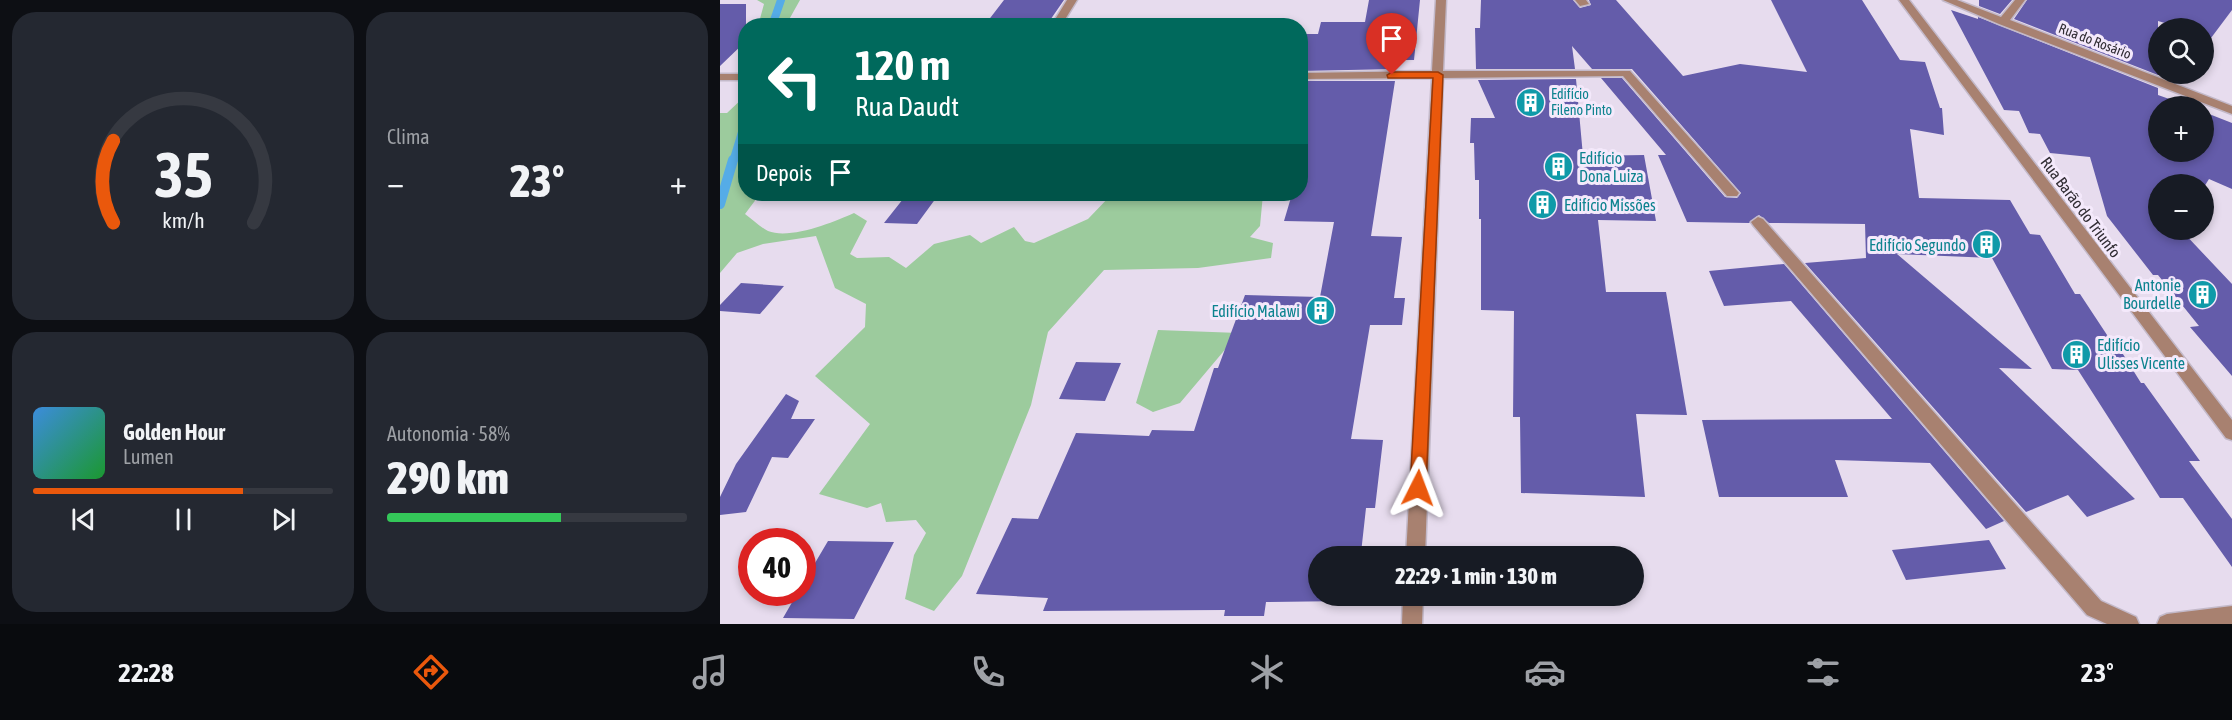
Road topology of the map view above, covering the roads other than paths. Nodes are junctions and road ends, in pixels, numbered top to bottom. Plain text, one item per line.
1 (1072, 0) edge
2 (1441, 0) edge
3 (1904, 0) edge
4 (1948, 0) edge
5 (2020, 0) edge
6 (1061, 18) edge
7 (2003, 22) junction
8 (1438, 75) junction
9 (1308, 76) edge
10 (720, 77) edge
11 (738, 77) edge
12 (2232, 110) edge
13 (1732, 193) dead end
14 (1758, 222) dead end
15 (2232, 433) edge
16 (1415, 546) edge
17 (1413, 606) edge
18 (2232, 616) edge
19 (1412, 624) edge
20 (2129, 624) edge
21 (2167, 624) edge

1 - 6 street
2 - 8 street
3 - 15 street, Rua Barão do Triunfo
4 - 7 street, Rua do Rosário
5 - 7 street
7 - 12 street, Rua do Rosário
8 - 9 street
8 - 13 street
8 - 16 street
10 - 11 street
14 - 20 street
17 - 19 street
18 - 21 street

